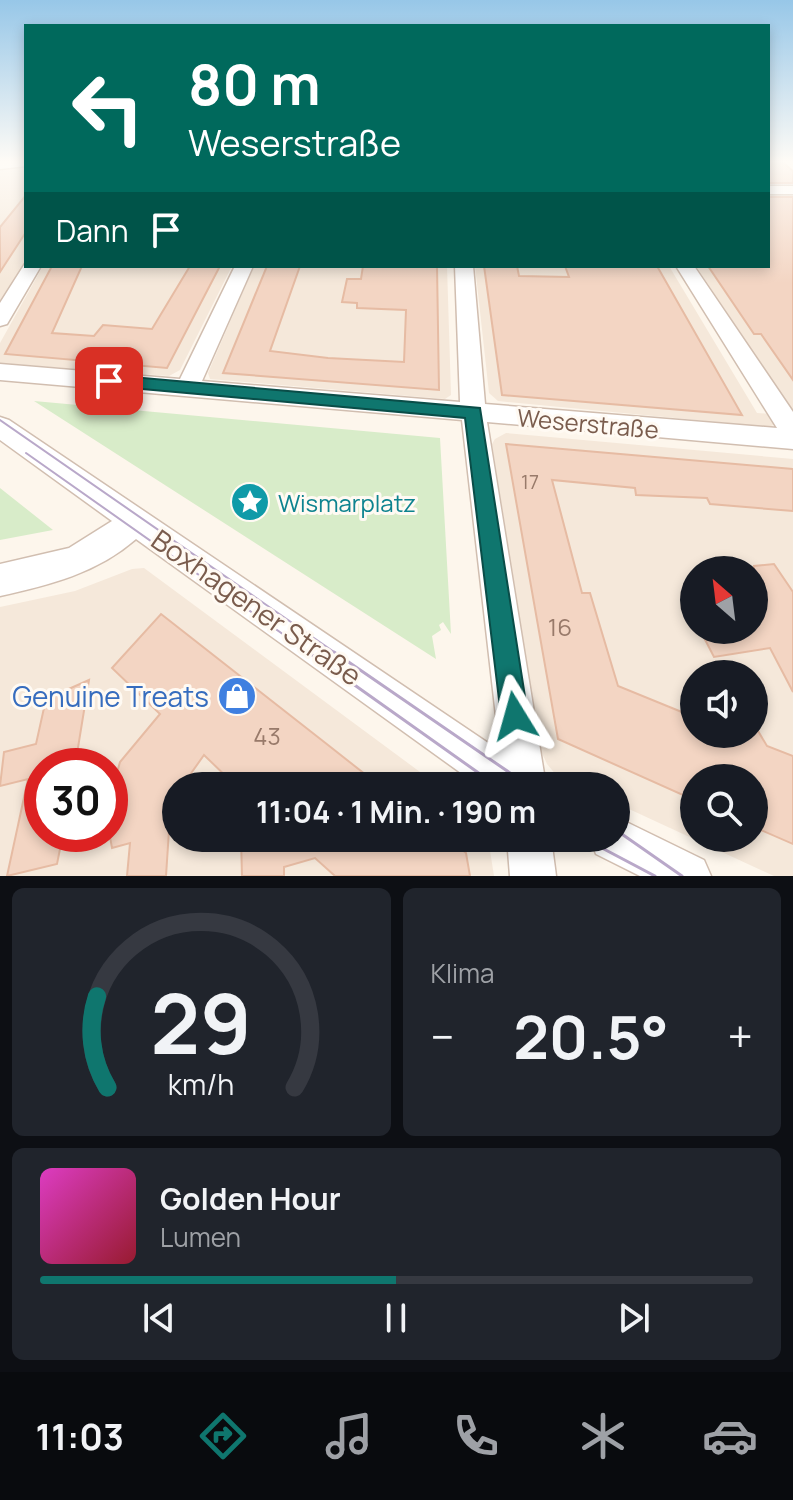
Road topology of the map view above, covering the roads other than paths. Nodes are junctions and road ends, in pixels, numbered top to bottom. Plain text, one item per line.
1 (31, 268) edge
2 (243, 268) edge
3 (464, 268) edge
4 (686, 268) edge
5 (0, 320) edge
6 (0, 372) edge
7 (187, 388) junction
8 (473, 412) junction
9 (0, 427) edge
10 (793, 432) edge
11 (793, 439) edge
12 (134, 522) junction
13 (0, 580) edge
14 (495, 772) edge
15 (523, 772) edge
16 (630, 847) edge
17 (530, 852) edge
18 (533, 876) edge
19 (688, 876) edge

1 - 5 street
2 - 7 street
3 - 8 street
4 - 10 street
6 - 7 street, Weserstraße
7 - 8 street, Weserstraße
8 - 11 street, Weserstraße
8 - 15 street
9 - 12 street, Boxhagener Straße
12 - 13 street
12 - 14 street, Boxhagener Straße
16 - 19 street
17 - 18 street

